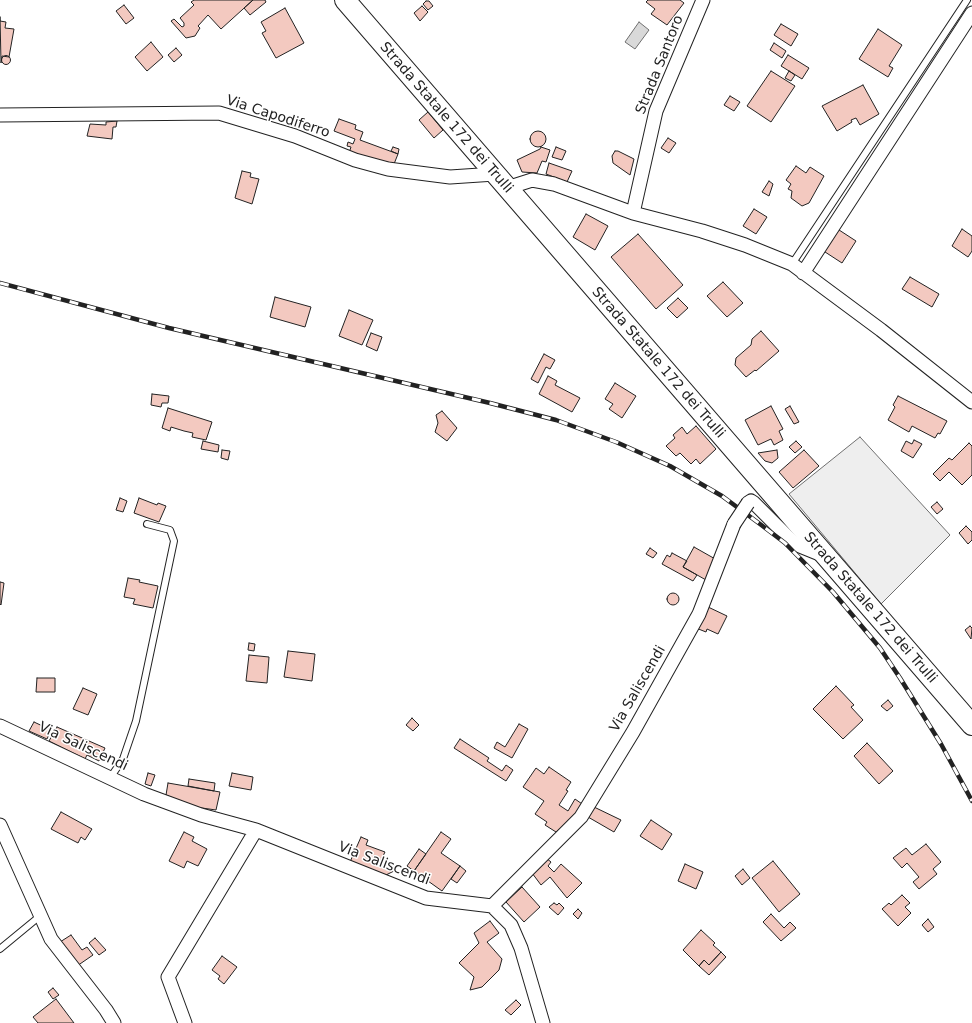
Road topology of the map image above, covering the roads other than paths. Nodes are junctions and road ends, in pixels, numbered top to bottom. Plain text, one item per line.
1 (345, 0) edge
2 (703, 0) edge
3 (967, 0) edge
4 (972, 13) edge
5 (0, 115) edge
6 (501, 181) junction
7 (632, 213) junction
8 (792, 264) junction
9 (804, 273) junction
10 (972, 402) edge
11 (147, 524) dead end
12 (826, 557) junction
13 (0, 726) edge
14 (972, 726) edge
15 (110, 778) junction
16 (0, 825) edge
17 (256, 830) junction
18 (492, 906) junction
19 (40, 916) junction
20 (0, 949) edge
21 (114, 1023) edge
22 (185, 1023) edge
23 (543, 1023) edge

1 - 6 main road, Strada Statale 172 dei Trulli
2 - 7 street, Strada Santoro
3 - 8 lane
4 - 9 street
5 - 6 street, Via Capodiferro
6 - 7 street, Via Capodiferro
6 - 12 main road, Strada Statale 172 dei Trulli
7 - 8 street, Via Capodiferro
8 - 9 street, Via Capodiferro
9 - 10 street, Via Capodiferro
11 - 15 lane
12 - 14 main road, Strada Statale 172 dei Trulli
12 - 18 street, Via Saliscendi, bridge
13 - 15 street, Via Saliscendi
15 - 17 street, Via Saliscendi
16 - 19 street
17 - 18 street, Via Saliscendi
17 - 22 street
18 - 23 street
19 - 20 lane
19 - 21 street

